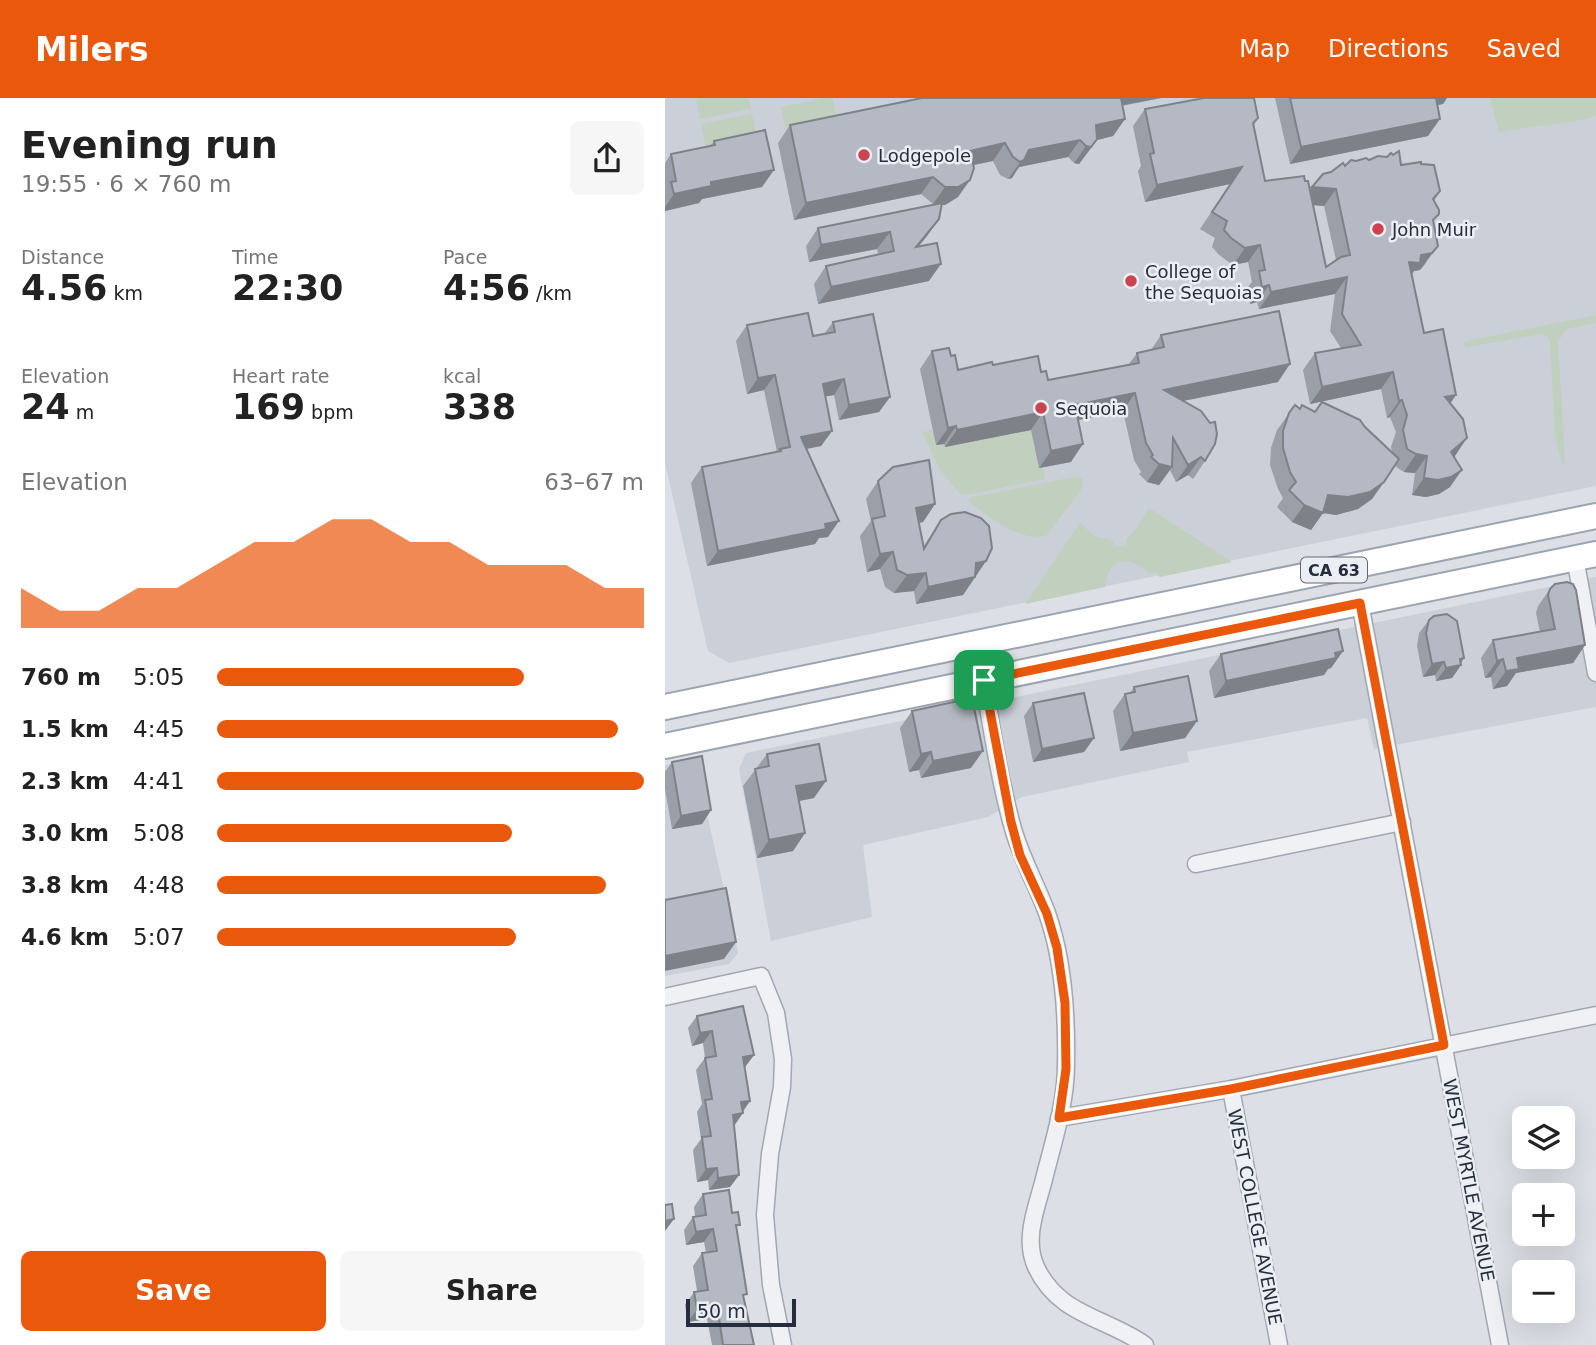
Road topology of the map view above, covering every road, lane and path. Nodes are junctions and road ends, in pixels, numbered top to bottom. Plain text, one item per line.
1 (1596, 516) edge
2 (1586, 556) edge
3 (1360, 603) junction
4 (977, 643) junction
5 (1596, 673) edge
6 (984, 680) junction
7 (665, 707) edge
8 (665, 746) edge
9 (1402, 822) junction
10 (1196, 864) dead end
11 (665, 997) edge
12 (1596, 1015) edge
13 (1444, 1045) junction
14 (1231, 1089) junction
15 (1059, 1118) junction
16 (782, 1345) edge
17 (1145, 1345) edge
18 (1279, 1345) edge
19 (1500, 1345) edge

1 - 4 main road, CA 63
2 - 3 main road, CA 63
2 - 5 street
3 - 6 main road, CA 63
3 - 9 street, WEST MYRTLE AVENUE
4 - 6 street
4 - 7 main road, CA 63
6 - 8 main road, CA 63
6 - 15 street
9 - 10 street
9 - 13 street, WEST MYRTLE AVENUE
11 - 16 street
12 - 13 street
13 - 14 street
13 - 19 street, WEST MYRTLE AVENUE
14 - 15 street
14 - 18 street, WEST COLLEGE AVENUE
15 - 17 street

